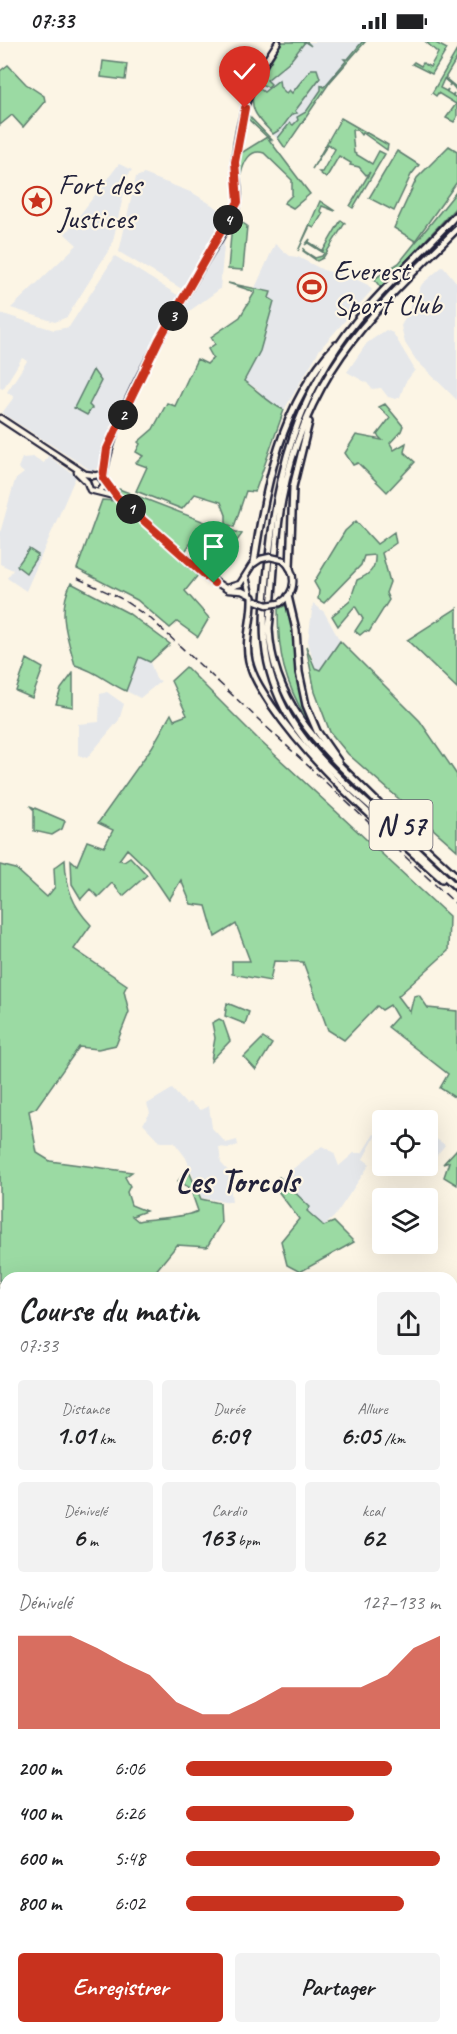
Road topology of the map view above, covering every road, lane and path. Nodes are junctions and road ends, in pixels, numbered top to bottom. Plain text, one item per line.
1 (277, 42) edge
2 (457, 214) edge
3 (457, 229) edge
4 (348, 333) junction
5 (327, 376) junction
6 (0, 418) edge
7 (62, 460) junction
8 (104, 464) junction
9 (94, 475) junction
10 (103, 481) junction
11 (87, 483) junction
12 (100, 491) junction
13 (117, 497) junction
14 (254, 563) junction
15 (290, 568) junction
16 (246, 577) junction
17 (223, 588) junction
18 (288, 596) junction
19 (253, 598) junction
20 (347, 772) junction
21 (457, 877) edge
22 (457, 890) edge

1 - 8 main road
2 - 4 highway, N 57
3 - 5 highway, N 57
4 - 14 highway
4 - 22 highway, N 57
5 - 15 highway
5 - 20 highway, N 57
6 - 7 main road
7 - 9 main road
7 - 11 main road
8 - 9 main road
8 - 10 main road
9 - 10 main road
9 - 11 main road
10 - 12 main road
10 - 13 main road
11 - 12 main road
12 - 13 main road
13 - 17 main road
14 - 15 main road, bridge
14 - 16 main road
15 - 18 main road
16 - 17 main road
16 - 19 main road
17 - 19 main road
18 - 19 main road, bridge
18 - 20 highway
19 - 22 highway
20 - 21 highway, N 57

